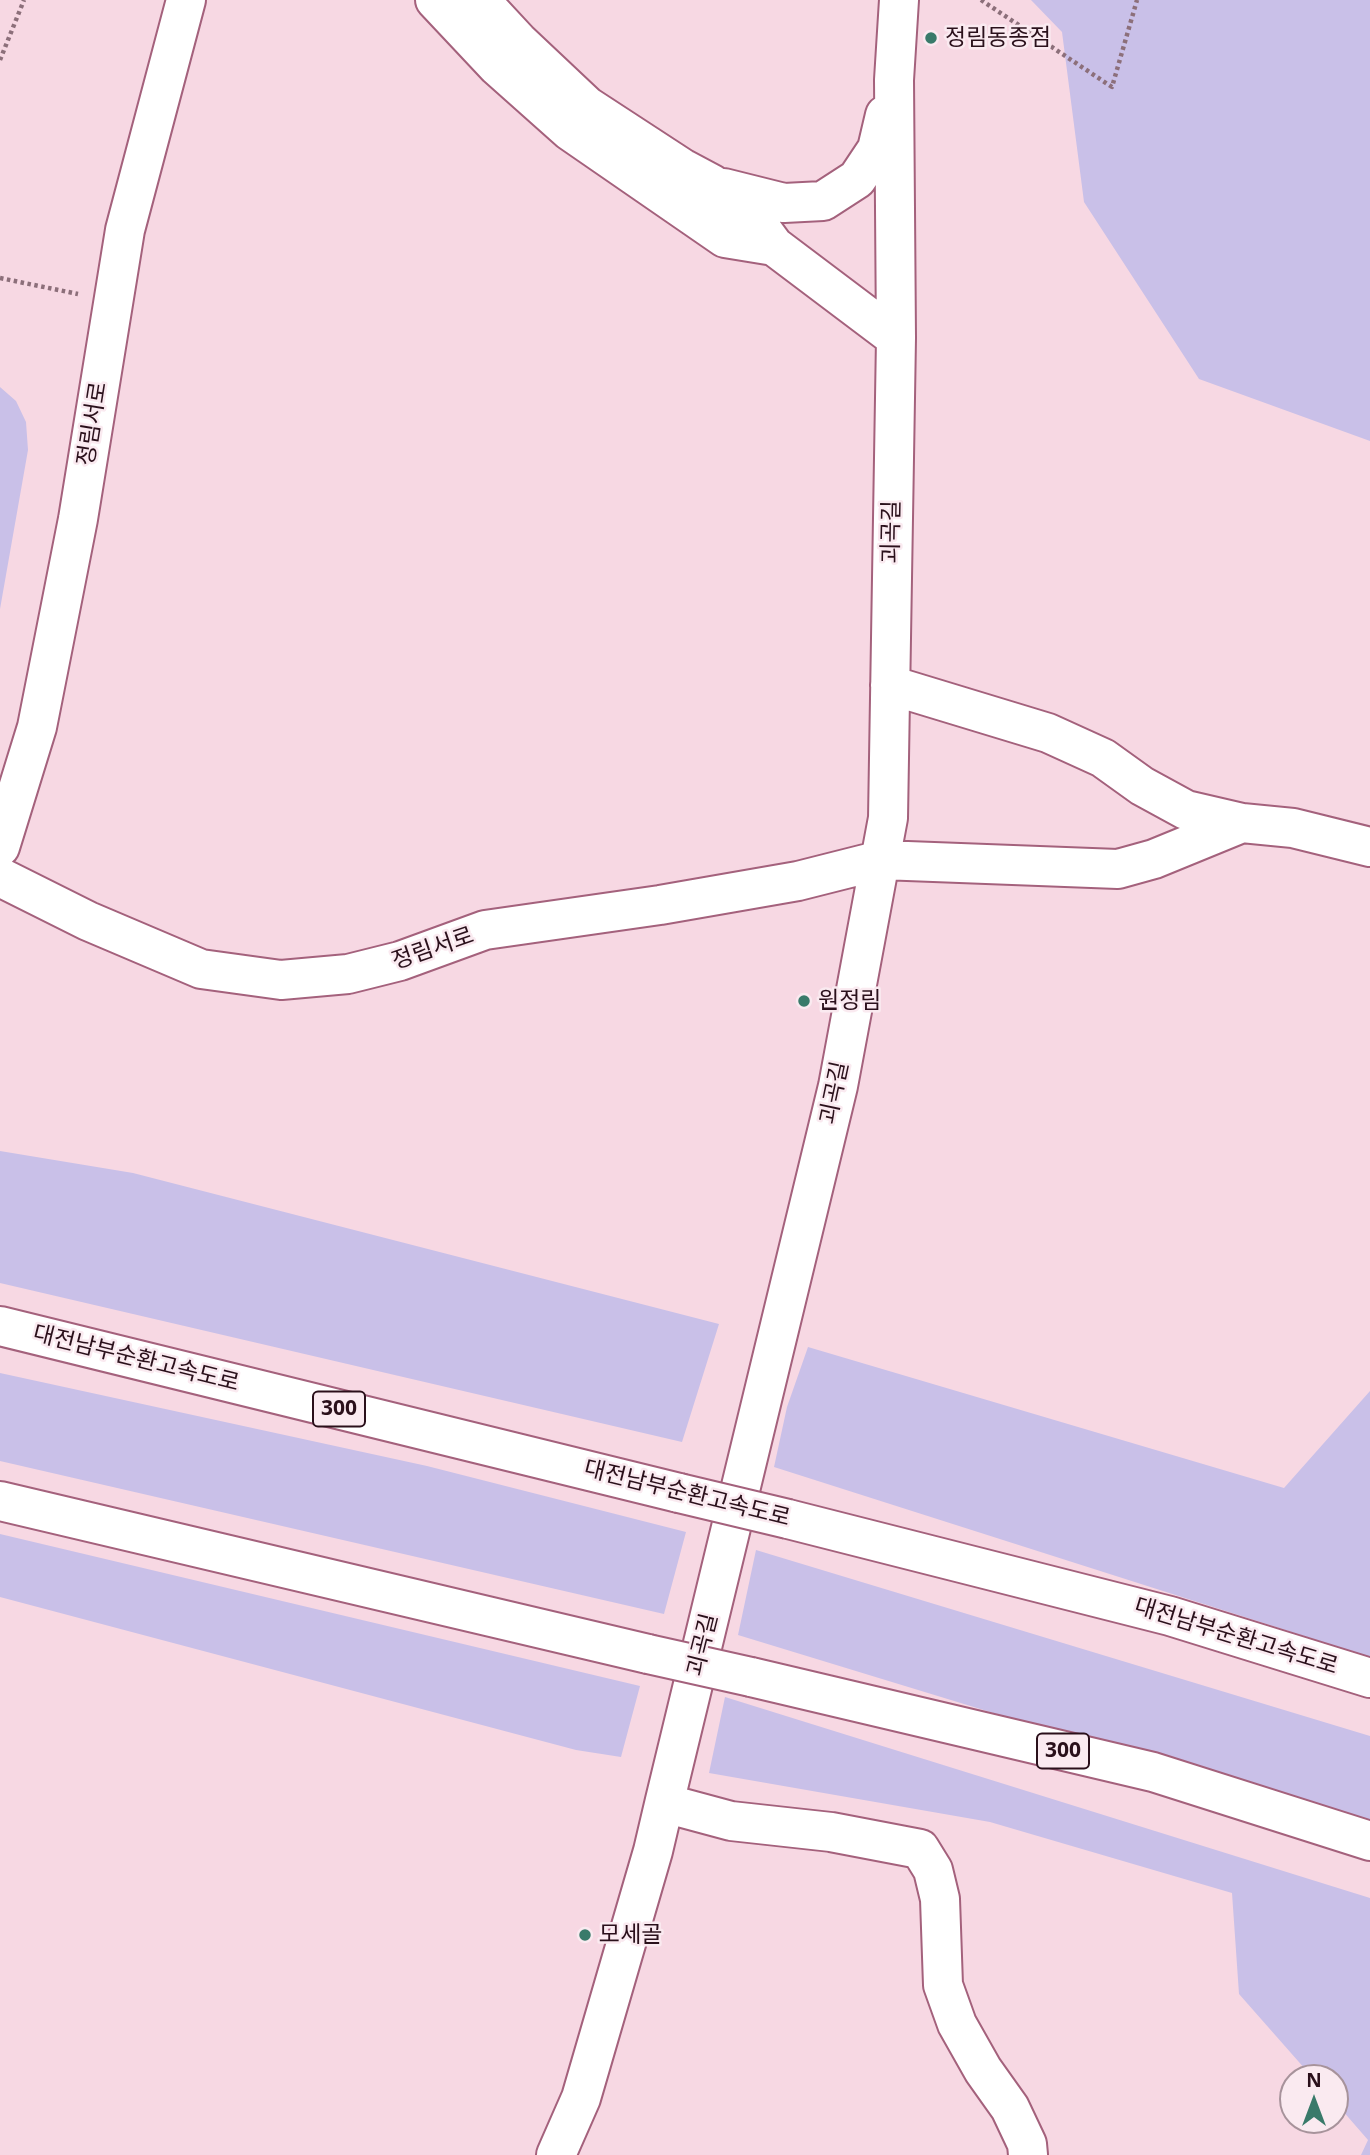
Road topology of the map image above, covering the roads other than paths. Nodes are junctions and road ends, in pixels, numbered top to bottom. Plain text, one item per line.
1 (186, 0) edge
2 (435, 0) edge
3 (480, 0) edge
4 (899, 0) edge
5 (894, 80) junction
6 (712, 184) junction
7 (774, 246) junction
8 (896, 338) junction
9 (890, 685) junction
10 (1242, 823) junction
11 (0, 847) edge
12 (1370, 847) edge
13 (881, 860) junction
14 (0, 877) edge
15 (0, 1326) edge
16 (0, 1501) edge
17 (1370, 1678) edge
18 (665, 1800) junction
19 (1370, 1841) edge
20 (555, 2155) edge
21 (1028, 2155) edge

1 - 11 main road, 정림서로
2 - 7 main road
3 - 6 main road
4 - 5 main road, 괴곡길
5 - 6 main road
5 - 8 main road, 괴곡길
6 - 7 main road
7 - 8 main road
8 - 9 main road, 괴곡길
9 - 10 main road
9 - 13 main road, 괴곡길
10 - 12 main road
10 - 13 main road, 정림서로
13 - 14 main road, 정림서로
13 - 18 main road, 괴곡길
15 - 17 main road, 대전남부순환고속도로 / 300, bridge
16 - 19 main road, 300, bridge
18 - 20 main road, 괴곡길
18 - 21 main road

